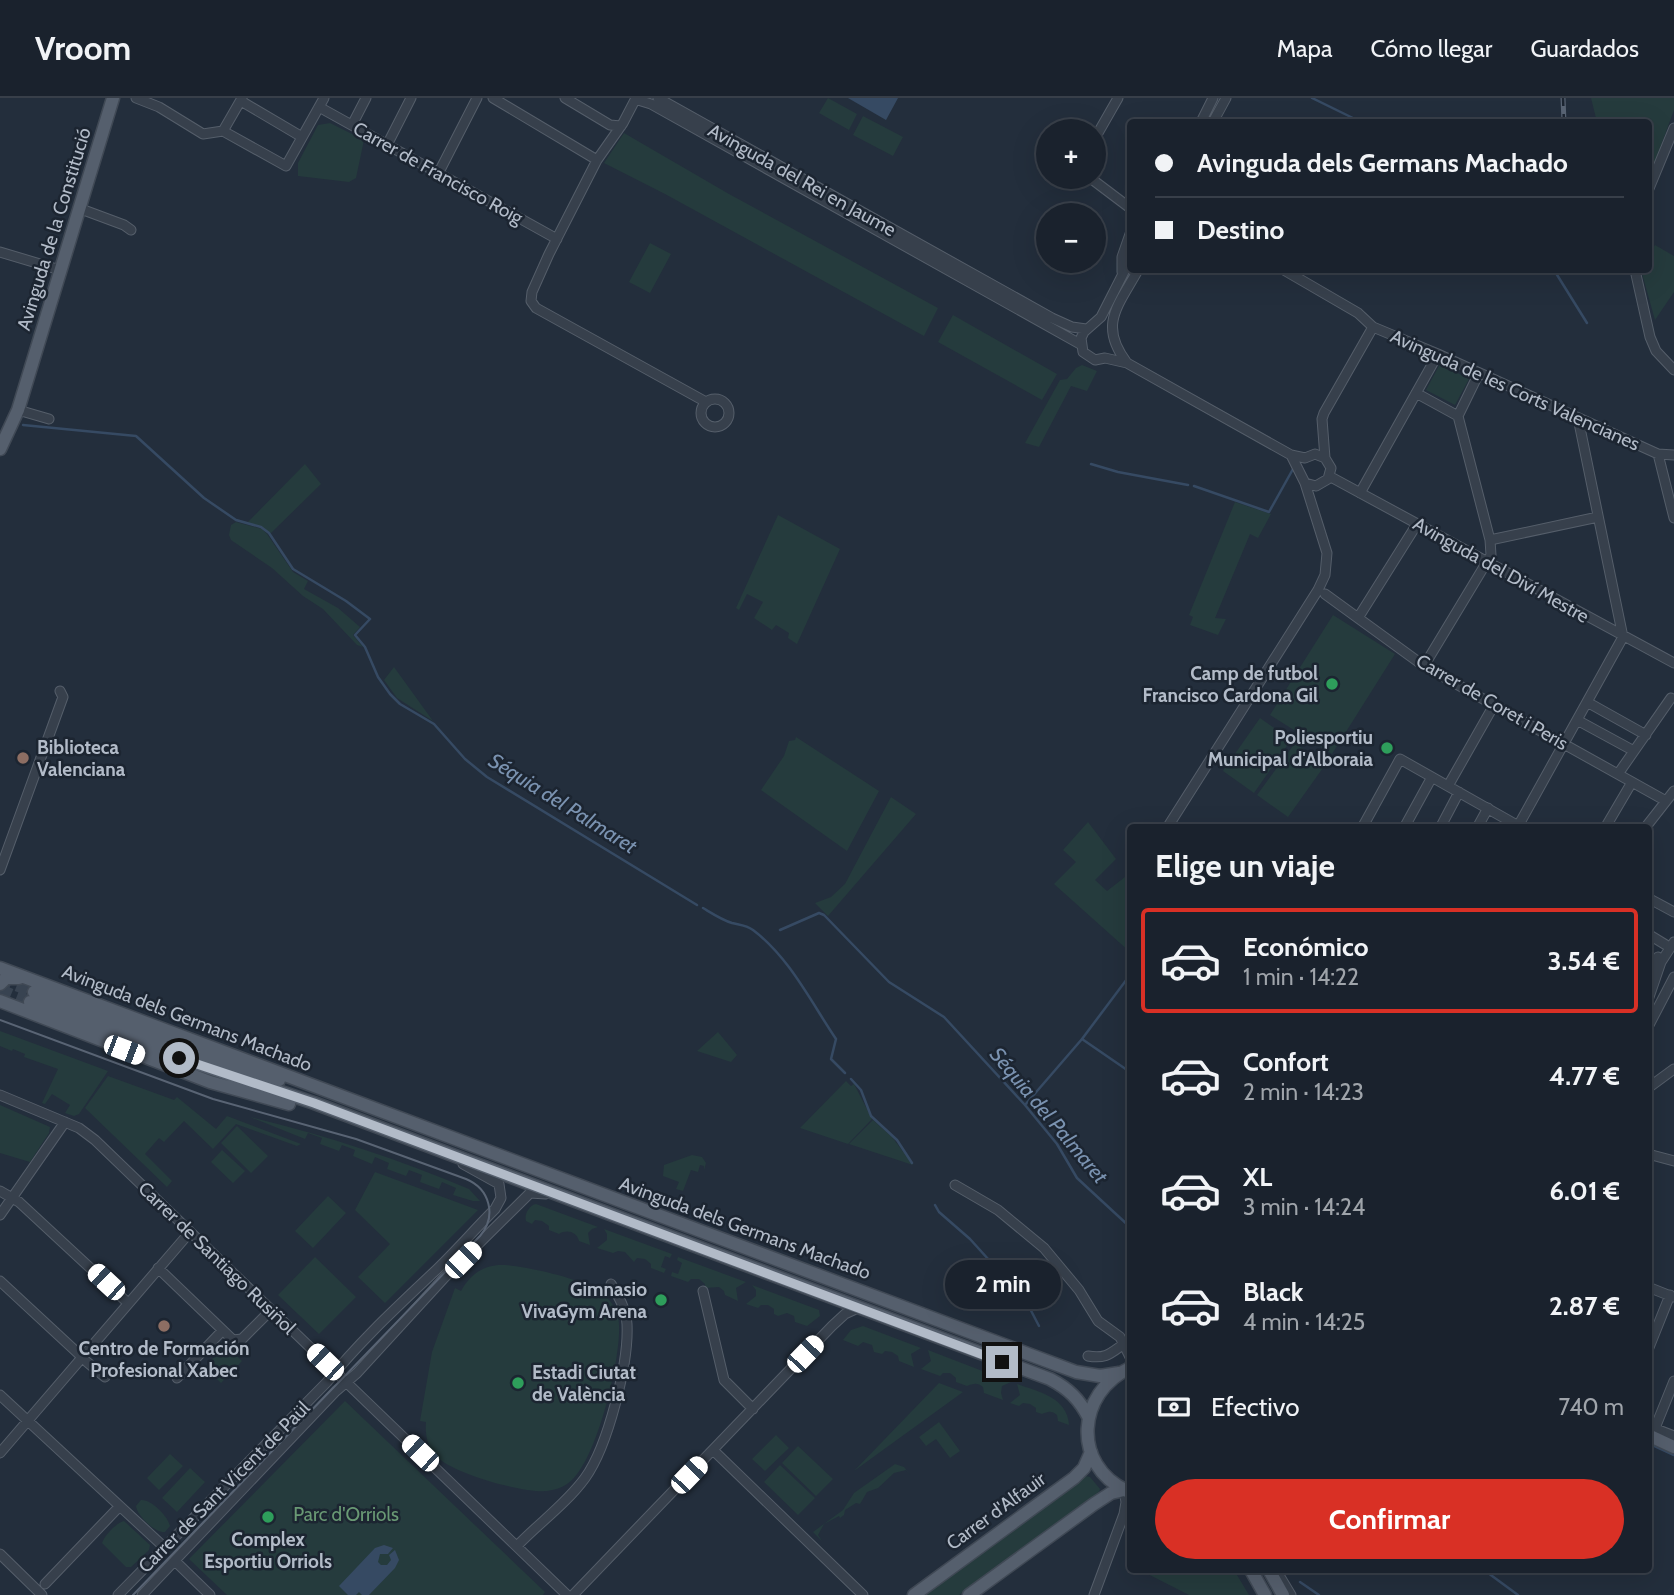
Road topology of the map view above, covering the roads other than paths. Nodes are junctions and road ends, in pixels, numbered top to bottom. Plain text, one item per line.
1 (113, 98) edge
2 (136, 98) edge
3 (165, 98) edge
4 (366, 98) edge
5 (411, 98) edge
6 (477, 98) edge
7 (493, 98) edge
8 (565, 98) edge
9 (658, 98) edge
10 (1118, 98) edge
11 (1213, 98) edge
12 (1226, 98) edge
13 (241, 99) edge
14 (637, 99) edge
15 (322, 102) edge
16 (159, 107) junction
17 (1106, 119) edge
18 (1202, 119) edge
19 (1215, 119) edge
20 (352, 125) junction
21 (610, 125) junction
22 (621, 126) junction
23 (1674, 128) edge
24 (223, 131) junction
25 (613, 136) junction
26 (302, 137) junction
27 (387, 145) junction
28 (597, 160) junction
29 (438, 174) junction
30 (1652, 181) edge
31 (1105, 189) edge
32 (1127, 206) edge
33 (80, 209) junction
34 (131, 230) dead end
35 (557, 239) junction
36 (1127, 243) edge
37 (0, 252) edge
38 (1127, 266) edge
39 (60, 270) junction
40 (1136, 273) edge
41 (1289, 273) edge
42 (1636, 273) edge
43 (1122, 276) junction
44 (1373, 327) junction
45 (1089, 328) junction
46 (1111, 333) junction
47 (1080, 344) junction
48 (1114, 346) junction
49 (1438, 354) junction
50 (1105, 358) junction
51 (1127, 363) junction
52 (1674, 370) edge
53 (1479, 373) junction
54 (1416, 393) junction
55 (706, 402) dead end
56 (18, 410) junction
57 (1458, 416) junction
58 (1578, 418) junction
59 (49, 419) dead end
60 (4, 435) edge
61 (0, 449) edge
62 (1658, 454) junction
63 (1291, 455) junction
64 (1674, 455) edge
65 (1305, 458) junction
66 (1325, 458) junction
67 (1299, 468) junction
68 (1329, 476) junction
69 (1305, 483) junction
70 (1317, 486) junction
71 (1360, 493) junction
72 (1311, 499) junction
73 (1598, 517) junction
74 (1674, 518) edge
75 (1417, 524) junction
76 (1490, 540) junction
77 (1487, 562) junction
78 (1325, 594) dead end
79 (1357, 618) junction
80 (1623, 637) junction
81 (1674, 663) edge
82 (1424, 666) junction
83 (60, 691) dead end
84 (1671, 698) dead end
85 (1587, 702) junction
86 (1494, 705) junction
87 (1577, 720) junction
88 (1646, 735) junction
89 (1564, 744) junction
90 (1634, 751) junction
91 (1618, 774) junction
92 (1432, 777) junction
93 (1632, 782) junction
94 (1448, 786) junction
95 (1674, 791) edge
96 (1459, 792) junction
97 (1666, 801) junction
98 (1488, 808) junction
99 (1170, 824) edge
100 (1364, 824) edge
101 (1406, 824) edge
102 (1442, 824) edge
103 (1479, 824) edge
104 (1514, 824) edge
105 (1521, 824) edge
106 (1607, 824) edge
107 (1648, 824) edge
108 (0, 870) edge
109 (1652, 900) edge
110 (1674, 912) edge
111 (1674, 932) edge
112 (1652, 936) edge
113 (1670, 943) edge
114 (0, 968) edge
115 (1652, 968) edge
116 (1674, 977) edge
117 (0, 984) edge
118 (1652, 988) edge
119 (0, 992) edge
120 (28, 996) junction
121 (0, 1001) edge
122 (1652, 1019) edge
123 (1674, 1069) edge
124 (1652, 1085) edge
125 (0, 1096) edge
126 (65, 1122) junction
127 (437, 1150) junction
128 (1652, 1155) edge
129 (1674, 1161) edge
130 (955, 1185) dead end
131 (0, 1192) edge
132 (560, 1196) junction
133 (13, 1198) junction
134 (0, 1215) edge
135 (190, 1232) junction
136 (158, 1268) junction
137 (0, 1282) edge
138 (611, 1284) dead end
139 (1652, 1288) edge
140 (703, 1291) dead end
141 (1672, 1296) edge
142 (128, 1303) junction
143 (858, 1308) junction
144 (271, 1310) junction
145 (222, 1331) junction
146 (1127, 1341) edge
147 (1652, 1341) edge
148 (1127, 1343) edge
149 (1087, 1356) dead end
150 (84, 1359) junction
151 (1125, 1371) edge
152 (336, 1372) junction
153 (105, 1377) dead end
154 (177, 1378) dead end
155 (1674, 1381) edge
156 (347, 1382) junction
157 (0, 1395) edge
158 (753, 1409) junction
159 (1088, 1418) junction
160 (28, 1420) junction
161 (1652, 1428) edge
162 (1652, 1430) edge
163 (1652, 1431) edge
164 (1674, 1436) edge
165 (1674, 1447) edge
166 (713, 1450) junction
167 (1091, 1452) junction
168 (0, 1453) edge
169 (1126, 1491) edge
170 (116, 1510) dead end
171 (164, 1546) junction
172 (517, 1546) junction
173 (0, 1554) edge
174 (175, 1561) junction
175 (1253, 1573) edge
176 (1271, 1573) edge
177 (1278, 1573) edge
178 (45, 1584) dead end
179 (42, 1595) edge
180 (118, 1595) edge
181 (142, 1595) edge
182 (210, 1595) edge
183 (567, 1595) edge
184 (573, 1595) edge
185 (863, 1595) edge
186 (914, 1595) edge
187 (969, 1595) edge
188 (1094, 1595) edge
189 (1265, 1595) edge
190 (1283, 1595) edge
191 (1291, 1595) edge

1 - 33 main road, Avinguda de la Constitució
2 - 16 street
3 - 16 street
4 - 20 street
5 - 27 street
6 - 29 street
7 - 28 street
8 - 21 street
9 - 45 street, Avinguda del Rei en Jaume
10 - 17 street
11 - 18 street
12 - 19 street
13 - 24 street
13 - 26 street
14 - 22 street
14 - 47 street, Avinguda del Rei en Jaume
15 - 20 street, Carrer de Francisco Roig
15 - 26 street
16 - 24 street
20 - 27 street, Carrer de Francisco Roig
21 - 22 street
21 - 25 street
22 - 25 street
23 - 30 street
24 - 26 street
25 - 28 street
27 - 29 street, Carrer de Francisco Roig
28 - 35 street
29 - 35 street, Carrer de Francisco Roig
31 - 32 street
33 - 34 street
33 - 39 main road, Avinguda de la Constitució
35 - 55 street
36 - 43 street
37 - 39 street
38 - 43 street
39 - 56 main road, Avinguda de la Constitució
40 - 46 street
41 - 44 street, Avinguda de les Corts Valencianes
42 - 52 street
43 - 45 street
44 - 49 street, Avinguda de les Corts Valencianes
44 - 66 street
45 - 46 street
45 - 47 street
46 - 48 street
47 - 50 street
48 - 50 street
48 - 51 street
49 - 53 street, Avinguda de les Corts Valencianes
49 - 54 street
50 - 51 street
51 - 63 street
53 - 57 street
53 - 58 street, Avinguda de les Corts Valencianes
54 - 57 street
54 - 71 street
56 - 59 street
56 - 60 main road, Avinguda de la Constitució
57 - 76 street
58 - 62 street, Avinguda de les Corts Valencianes
58 - 73 street
60 - 61 main road, Avinguda de la Constitució
62 - 64 street
62 - 74 street
63 - 65 street
63 - 67 street
65 - 66 street
65 - 67 street
66 - 68 street
67 - 69 street
68 - 70 street
68 - 71 street, Avinguda del Diví Mestre
69 - 70 street
69 - 72 street
70 - 72 street
71 - 75 street, Avinguda del Diví Mestre
72 - 99 street
73 - 76 street
73 - 80 street
75 - 77 street, Avinguda del Diví Mestre
75 - 79 street
76 - 77 street
77 - 80 street, Avinguda del Diví Mestre
77 - 82 street
78 - 79 street, Carrer de Coret i Peris
79 - 82 street, Carrer de Coret i Peris
80 - 81 street, Avinguda del Diví Mestre
80 - 85 street
82 - 86 street, Carrer de Coret i Peris
83 - 108 street
84 - 88 street
85 - 87 street
85 - 88 street
86 - 89 street, Carrer de Coret i Peris
86 - 94 street
87 - 89 street
87 - 90 street
88 - 90 street
89 - 91 street, Carrer de Coret i Peris
89 - 105 street
90 - 91 street
91 - 93 street, Carrer de Coret i Peris
92 - 94 street
92 - 100 street
92 - 101 street
93 - 97 street, Carrer de Coret i Peris
93 - 106 street
94 - 96 street
95 - 97 street
96 - 98 street
96 - 102 street
97 - 107 street
98 - 103 street
98 - 104 street
109 - 110 street
111 - 113 street
112 - 113 street
113 - 115 street
113 - 118 street
114 - 120 main road, Avinguda dels Germans Machado
116 - 122 street
117 - 120 main road
119 - 120 main road
120 - 121 main road, Avinguda dels Germans Machado
120 - 127 main road, Avinguda dels Germans Machado
120 - 151 main road, Avinguda dels Germans Machado
123 - 124 street
125 - 126 street, Carrer de Santiago Rusiñol
126 - 133 street
126 - 135 street, Carrer de Santiago Rusiñol
127 - 132 main road, Avinguda dels Germans Machado
127 - 152 street, Carrer de Sant Vicent de Paül
128 - 129 street
130 - 146 street
131 - 133 street
132 - 143 main road, Avinguda dels Germans Machado
132 - 156 street, Carrer de Sant Vicent de Paül
133 - 134 street
133 - 142 street
135 - 136 street
135 - 144 street, Carrer de Santiago Rusiñol
136 - 142 street
136 - 145 street
137 - 150 street
138 - 172 street
139 - 141 street
140 - 158 street
141 - 147 street
142 - 150 street
143 - 158 street
143 - 159 main road, Avinguda dels Germans Machado
144 - 145 street
144 - 152 street, Carrer de Santiago Rusiñol
145 - 154 street
148 - 149 street
150 - 153 street
150 - 160 street
151 - 159 main road
152 - 156 street, Carrer de Santiago Rusiñol
152 - 171 street, Carrer de Sant Vicent de Paül
155 - 161 street
156 - 172 street, Carrer de Santiago Rusiñol
156 - 174 street, Carrer de Sant Vicent de Paül
157 - 160 street
158 - 166 street
159 - 167 main road
160 - 168 street
160 - 171 street
162 - 164 street
163 - 165 main road
166 - 184 street
166 - 185 street
167 - 169 main road
167 - 186 main road, Carrer d'Alfauir
169 - 187 main road
169 - 188 street
170 - 178 street
171 - 180 street, Carrer de Sant Vicent de Paül
172 - 183 street, Carrer de Santiago Rusiñol
173 - 179 street
174 - 181 street, Carrer de Sant Vicent de Paül
174 - 182 street
175 - 189 main road
176 - 190 main road
177 - 191 street

